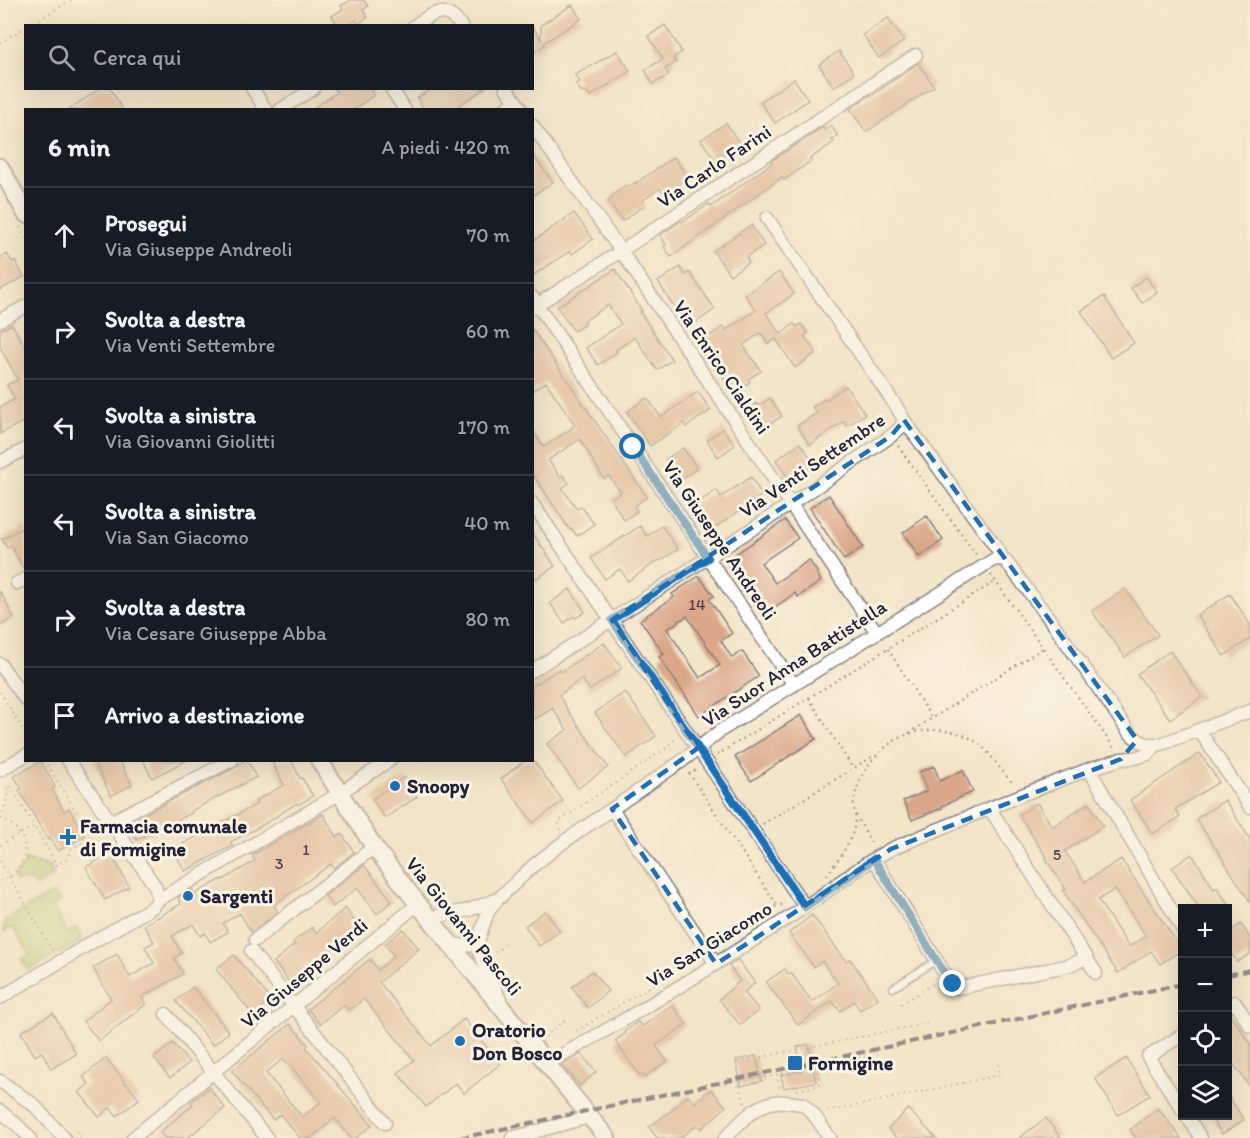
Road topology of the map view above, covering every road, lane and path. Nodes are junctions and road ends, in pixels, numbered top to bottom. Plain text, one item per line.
1 (71, 0) edge
2 (30, 24) edge
3 (417, 24) edge
4 (460, 24) edge
5 (24, 28) edge
6 (0, 43) edge
7 (915, 55) dead end
8 (253, 90) edge
9 (311, 90) edge
10 (392, 90) edge
11 (508, 90) edge
12 (519, 105) edge
13 (265, 108) edge
14 (283, 108) edge
15 (404, 108) edge
16 (534, 128) edge
17 (0, 167) edge
18 (24, 210) edge
19 (767, 218) dead end
20 (621, 251) junction
21 (534, 303) edge
22 (24, 307) edge
23 (0, 320) edge
24 (904, 420) junction
25 (891, 436) junction
26 (24, 450) edge
27 (0, 462) edge
28 (791, 504) junction
29 (534, 506) edge
30 (708, 558) junction
31 (1004, 560) junction
32 (984, 566) junction
33 (996, 581) junction
34 (612, 620) junction
35 (877, 633) junction
36 (1042, 634) dead end
37 (1036, 638) junction
38 (1043, 648) junction
39 (888, 649) junction
40 (0, 664) edge
41 (534, 669) edge
42 (794, 685) junction
43 (0, 692) edge
44 (24, 697) edge
45 (809, 698) junction
46 (1250, 711) edge
47 (931, 718) junction
48 (1199, 730) junction
49 (24, 731) edge
50 (906, 735) junction
51 (678, 736) dead end
52 (1137, 740) junction
53 (1156, 744) junction
54 (665, 748) junction
55 (698, 748) junction
56 (878, 753) junction
57 (24, 756) edge
58 (678, 756) dead end
59 (1119, 756) junction
60 (45, 762) edge
61 (69, 762) edge
62 (228, 762) edge
63 (320, 762) edge
64 (387, 762) edge
65 (707, 762) junction
66 (852, 768) junction
67 (1089, 769) junction
68 (0, 770) edge
69 (1015, 784) dead end
70 (339, 793) junction
71 (1250, 807) edge
72 (612, 809) junction
73 (990, 809) junction
74 (855, 812) junction
75 (1, 819) edge
76 (110, 822) junction
77 (34, 826) junction
78 (753, 831) junction
79 (20, 834) junction
80 (565, 841) junction
81 (0, 845) edge
82 (374, 847) junction
83 (873, 852) junction
84 (24, 857) junction
85 (0, 861) edge
86 (57, 865) junction
87 (836, 869) dead end
88 (9, 877) junction
89 (0, 880) edge
90 (797, 896) junction
91 (158, 900) junction
92 (497, 900) junction
93 (418, 904) junction
94 (777, 905) junction
95 (805, 907) junction
96 (429, 918) junction
97 (1178, 921) edge
98 (755, 925) dead end
99 (449, 942) junction
100 (478, 943) junction
101 (707, 952) junction
102 (55, 955) dead end
103 (1086, 956) junction
104 (936, 960) junction
105 (716, 964) junction
106 (1096, 973) dead end
107 (941, 979) dead end
108 (893, 988) dead end
109 (0, 998) edge
110 (901, 1004) dead end
111 (1232, 1005) edge
112 (294, 1006) junction
113 (503, 1009) junction
114 (166, 1014) dead end
115 (566, 1019) dead end
116 (928, 1023) dead end
117 (1250, 1026) edge
118 (576, 1031) dead end
119 (1178, 1037) edge
120 (534, 1047) junction
121 (877, 1054) dead end
122 (998, 1061) dead end
123 (738, 1062) dead end
124 (547, 1063) junction
125 (817, 1066) junction
126 (214, 1073) junction
127 (777, 1074) junction
128 (762, 1077) junction
129 (0, 1081) edge
130 (741, 1082) dead end
131 (792, 1091) dead end
132 (781, 1094) dead end
133 (1178, 1103) edge
134 (746, 1104) dead end
135 (816, 1110) junction
136 (0, 1111) edge
137 (587, 1115) junction
138 (1189, 1120) edge
139 (385, 1123) dead end
140 (30, 1138) edge
141 (64, 1138) edge
142 (133, 1138) edge
143 (267, 1138) edge
144 (512, 1138) edge
145 (606, 1138) edge
146 (725, 1138) edge
147 (830, 1138) edge
148 (1201, 1138) edge

1 - 2 path
3 - 4 street
5 - 6 path
7 - 20 street, Via Carlo Farini
8 - 13 street
9 - 14 street
10 - 15 street
11 - 12 street
16 - 20 street, Via Enrico Cialdini
17 - 18 street
19 - 24 street, Via Venti Settembre
20 - 21 street, Via Carlo Farini
20 - 28 street, Via Enrico Cialdini
21 - 30 street, Via Giuseppe Andreoli
22 - 23 street
24 - 25 street, Via Venti Settembre
24 - 31 street
25 - 28 street, Via Venti Settembre
25 - 32 path
26 - 27 street
28 - 30 street, Via Venti Settembre
28 - 35 street, Via Enrico Cialdini
29 - 34 street
30 - 34 street, Via Venti Settembre
30 - 42 street, Via Giuseppe Andreoli
31 - 32 street, Via Suor Anna Battistella
31 - 52 street
32 - 33 path
32 - 35 street, Via Suor Anna Battistella
33 - 37 path
33 - 39 path
34 - 41 street, Via Venti Settembre
34 - 55 street
35 - 42 street, Via Suor Anna Battistella
36 - 37 path
37 - 38 path
38 - 47 path
38 - 59 path
39 - 45 path
39 - 47 path
40 - 44 street
42 - 55 street, Via Suor Anna Battistella
43 - 49 path
45 - 65 path
45 - 66 path
46 - 48 street, Via San Giacomo
47 - 50 path
48 - 53 street, Via San Giacomo
48 - 71 street
50 - 56 path
50 - 69 path
51 - 54 path
52 - 53 street, Via San Giacomo
52 - 59 street
53 - 59 street, Via San Giacomo
54 - 58 path
54 - 80 path
55 - 65 street
55 - 72 street, Via Suor Anna Battistella
56 - 66 path
56 - 74 path
57 - 68 street
59 - 67 street, Via San Giacomo
60 - 86 path
61 - 76 street
62 - 76 street
63 - 70 street, Via Giovanni Pascoli
64 - 70 street
65 - 78 street
65 - 94 path
66 - 78 path
67 - 73 street, Via San Giacomo
67 - 97 street
70 - 82 street, Via Giovanni Pascoli
70 - 91 street
72 - 80 street, Via Suor Anna Battistella
72 - 101 street
73 - 83 street, Via San Giacomo
73 - 103 street
74 - 83 path
74 - 87 path
75 - 77 path
75 - 79 path
76 - 91 street
77 - 79 path
77 - 86 path
78 - 90 street
79 - 81 path
79 - 84 path
80 - 92 street, Via Suor Anna Battistella
82 - 93 street, Via Giovanni Pascoli
82 - 112 street
83 - 95 street, Via San Giacomo
83 - 104 street
84 - 86 path
84 - 88 path
85 - 88 path
88 - 89 path
88 - 102 path
90 - 94 path
90 - 95 street
91 - 109 street
92 - 96 street
92 - 100 street
93 - 96 street, Via Giovanni Pascoli
93 - 112 street, Via Giuseppe Verdi
94 - 98 path
95 - 105 street, Via San Giacomo
96 - 99 street, Via Giovanni Pascoli
99 - 100 street
99 - 113 street, Via Giovanni Pascoli
100 - 113 street
101 - 105 street
101 - 118 path
103 - 104 street
103 - 106 street
104 - 108 lane
105 - 124 street, Via San Giacomo
107 - 110 path
111 - 117 street
112 - 126 street, Via Giuseppe Verdi
112 - 139 street
113 - 120 street, Via Giovanni Pascoli
114 - 126 street
115 - 120 path
116 - 123 path
119 - 133 street
120 - 124 street, Via Giovanni Pascoli
121 - 125 path
122 - 135 path
124 - 137 street, Via Giovanni Pascoli
125 - 127 path
125 - 131 path
126 - 142 street, Via Giuseppe Verdi
126 - 143 street
127 - 128 path
127 - 132 path
128 - 130 path
128 - 134 path
129 - 141 street
135 - 146 street
135 - 147 street
136 - 140 street
137 - 144 street
137 - 145 street, Via Giovanni Pascoli
138 - 148 street

